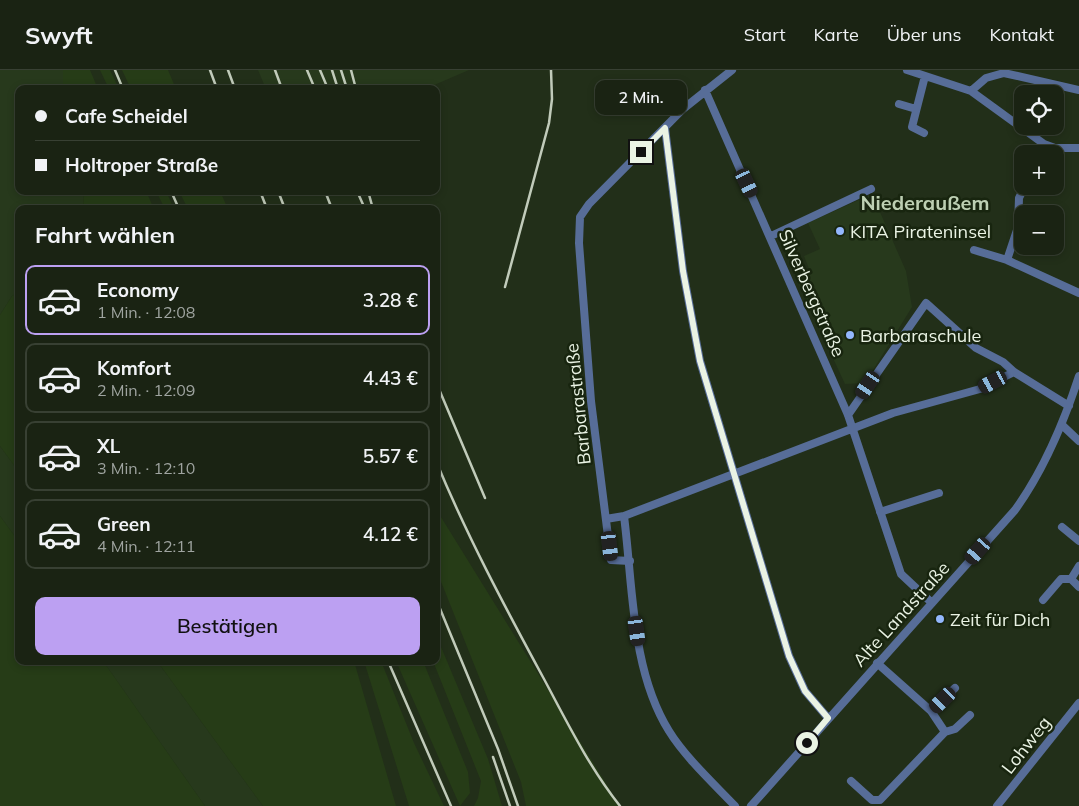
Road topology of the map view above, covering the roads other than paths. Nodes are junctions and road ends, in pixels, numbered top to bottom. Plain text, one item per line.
1 (732, 70) edge
2 (907, 70) edge
3 (925, 76) junction
4 (705, 90) junction
5 (1079, 90) edge
6 (972, 91) junction
7 (899, 104) dead end
8 (916, 109) junction
9 (665, 128) junction
10 (924, 133) dead end
11 (1045, 145) edge
12 (1079, 148) edge
13 (1064, 150) edge
14 (871, 190) dead end
15 (1020, 195) edge
16 (771, 236) junction
17 (974, 250) dead end
18 (1007, 260) junction
19 (1079, 293) edge
20 (1014, 372) junction
21 (1079, 376) edge
22 (1069, 406) junction
23 (848, 415) junction
24 (1062, 425) junction
25 (853, 428) junction
26 (1079, 441) edge
27 (733, 473) junction
28 (940, 493) dead end
29 (880, 512) junction
30 (624, 516) junction
31 (606, 518) junction
32 (1062, 527) dead end
33 (1079, 541) edge
34 (630, 561) junction
35 (1079, 566) edge
36 (1070, 580) junction
37 (1079, 587) edge
38 (1042, 600) dead end
39 (932, 603) junction
40 (877, 663) junction
41 (955, 688) dead end
42 (1079, 702) edge
43 (931, 711) junction
44 (970, 715) dead end
45 (828, 718) junction
46 (945, 732) junction
47 (851, 781) dead end
48 (735, 806) edge
49 (751, 806) edge
50 (996, 806) edge

1 - 4 street
2 - 3 street
3 - 6 street
3 - 8 street
4 - 9 street
4 - 16 street, Silverbergstraße
5 - 6 street
6 - 11 street
7 - 8 street
8 - 10 street
9 - 27 street
9 - 31 street, Barbarastraße
12 - 13 street
14 - 16 street
15 - 18 street
16 - 23 street, Silverbergstraße
17 - 18 street
18 - 19 street
20 - 22 street
20 - 23 street
20 - 25 street
21 - 22 street, Alte Landstraße
22 - 24 street, Alte Landstraße
23 - 25 street, Silverbergstraße
24 - 26 street
24 - 39 street, Alte Landstraße
25 - 27 street
25 - 29 street, Silverbergstraße
27 - 30 street
27 - 45 street
28 - 29 street
29 - 39 street, Silverbergstraße
30 - 31 street
30 - 34 street
31 - 34 street, Barbarastraße
32 - 33 street
34 - 48 street
35 - 36 street
36 - 37 street
36 - 38 street
39 - 40 street, Alte Landstraße
40 - 43 street
40 - 45 street, Alte Landstraße
41 - 43 street
42 - 50 street, Lohweg
43 - 46 street
44 - 46 street
45 - 49 street, Alte Landstraße
46 - 47 street

